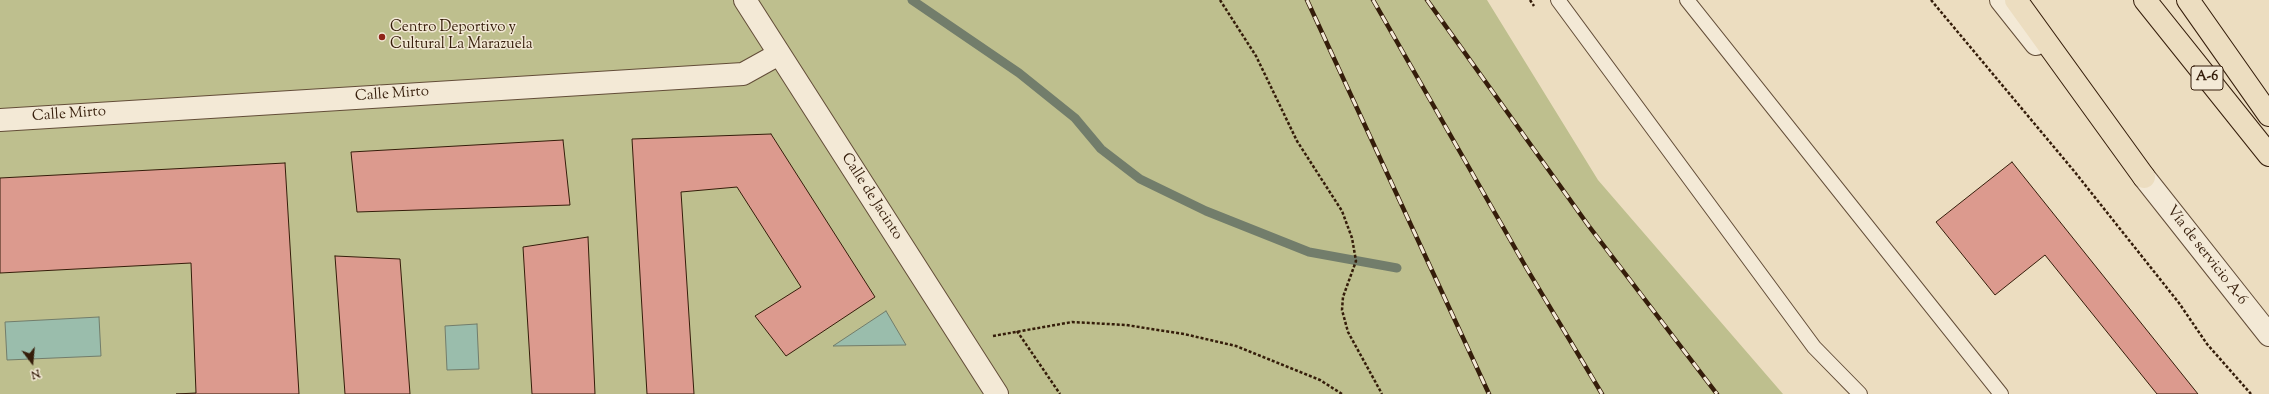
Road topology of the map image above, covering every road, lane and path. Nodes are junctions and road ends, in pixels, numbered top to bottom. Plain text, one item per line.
1 (745, 0) edge
2 (1220, 0) edge
3 (1558, 0) edge
4 (1687, 0) edge
5 (1932, 0) edge
6 (2001, 0) edge
7 (2016, 0) edge
8 (2145, 0) edge
9 (2188, 0) edge
10 (779, 54) junction
11 (2269, 115) edge
12 (0, 120) edge
13 (2269, 155) edge
14 (2144, 177) junction
15 (2269, 336) edge
16 (997, 394) edge
17 (1060, 394) edge
18 (1342, 394) edge
19 (1382, 394) edge
20 (1860, 394) edge
21 (2001, 394) edge
22 (2251, 394) edge

1 - 10 street, Calle de Jacinto
2 - 19 path
3 - 20 lane
4 - 21 lane
5 - 22 path
6 - 14 street, Vía de servicio A-6
7 - 14 highway
8 - 13 highway, A-6
9 - 11 highway, A-6
10 - 12 street, Calle Mirto
10 - 16 street, Calle de Jacinto
14 - 15 street, Vía de servicio A-6
17 - 18 path

